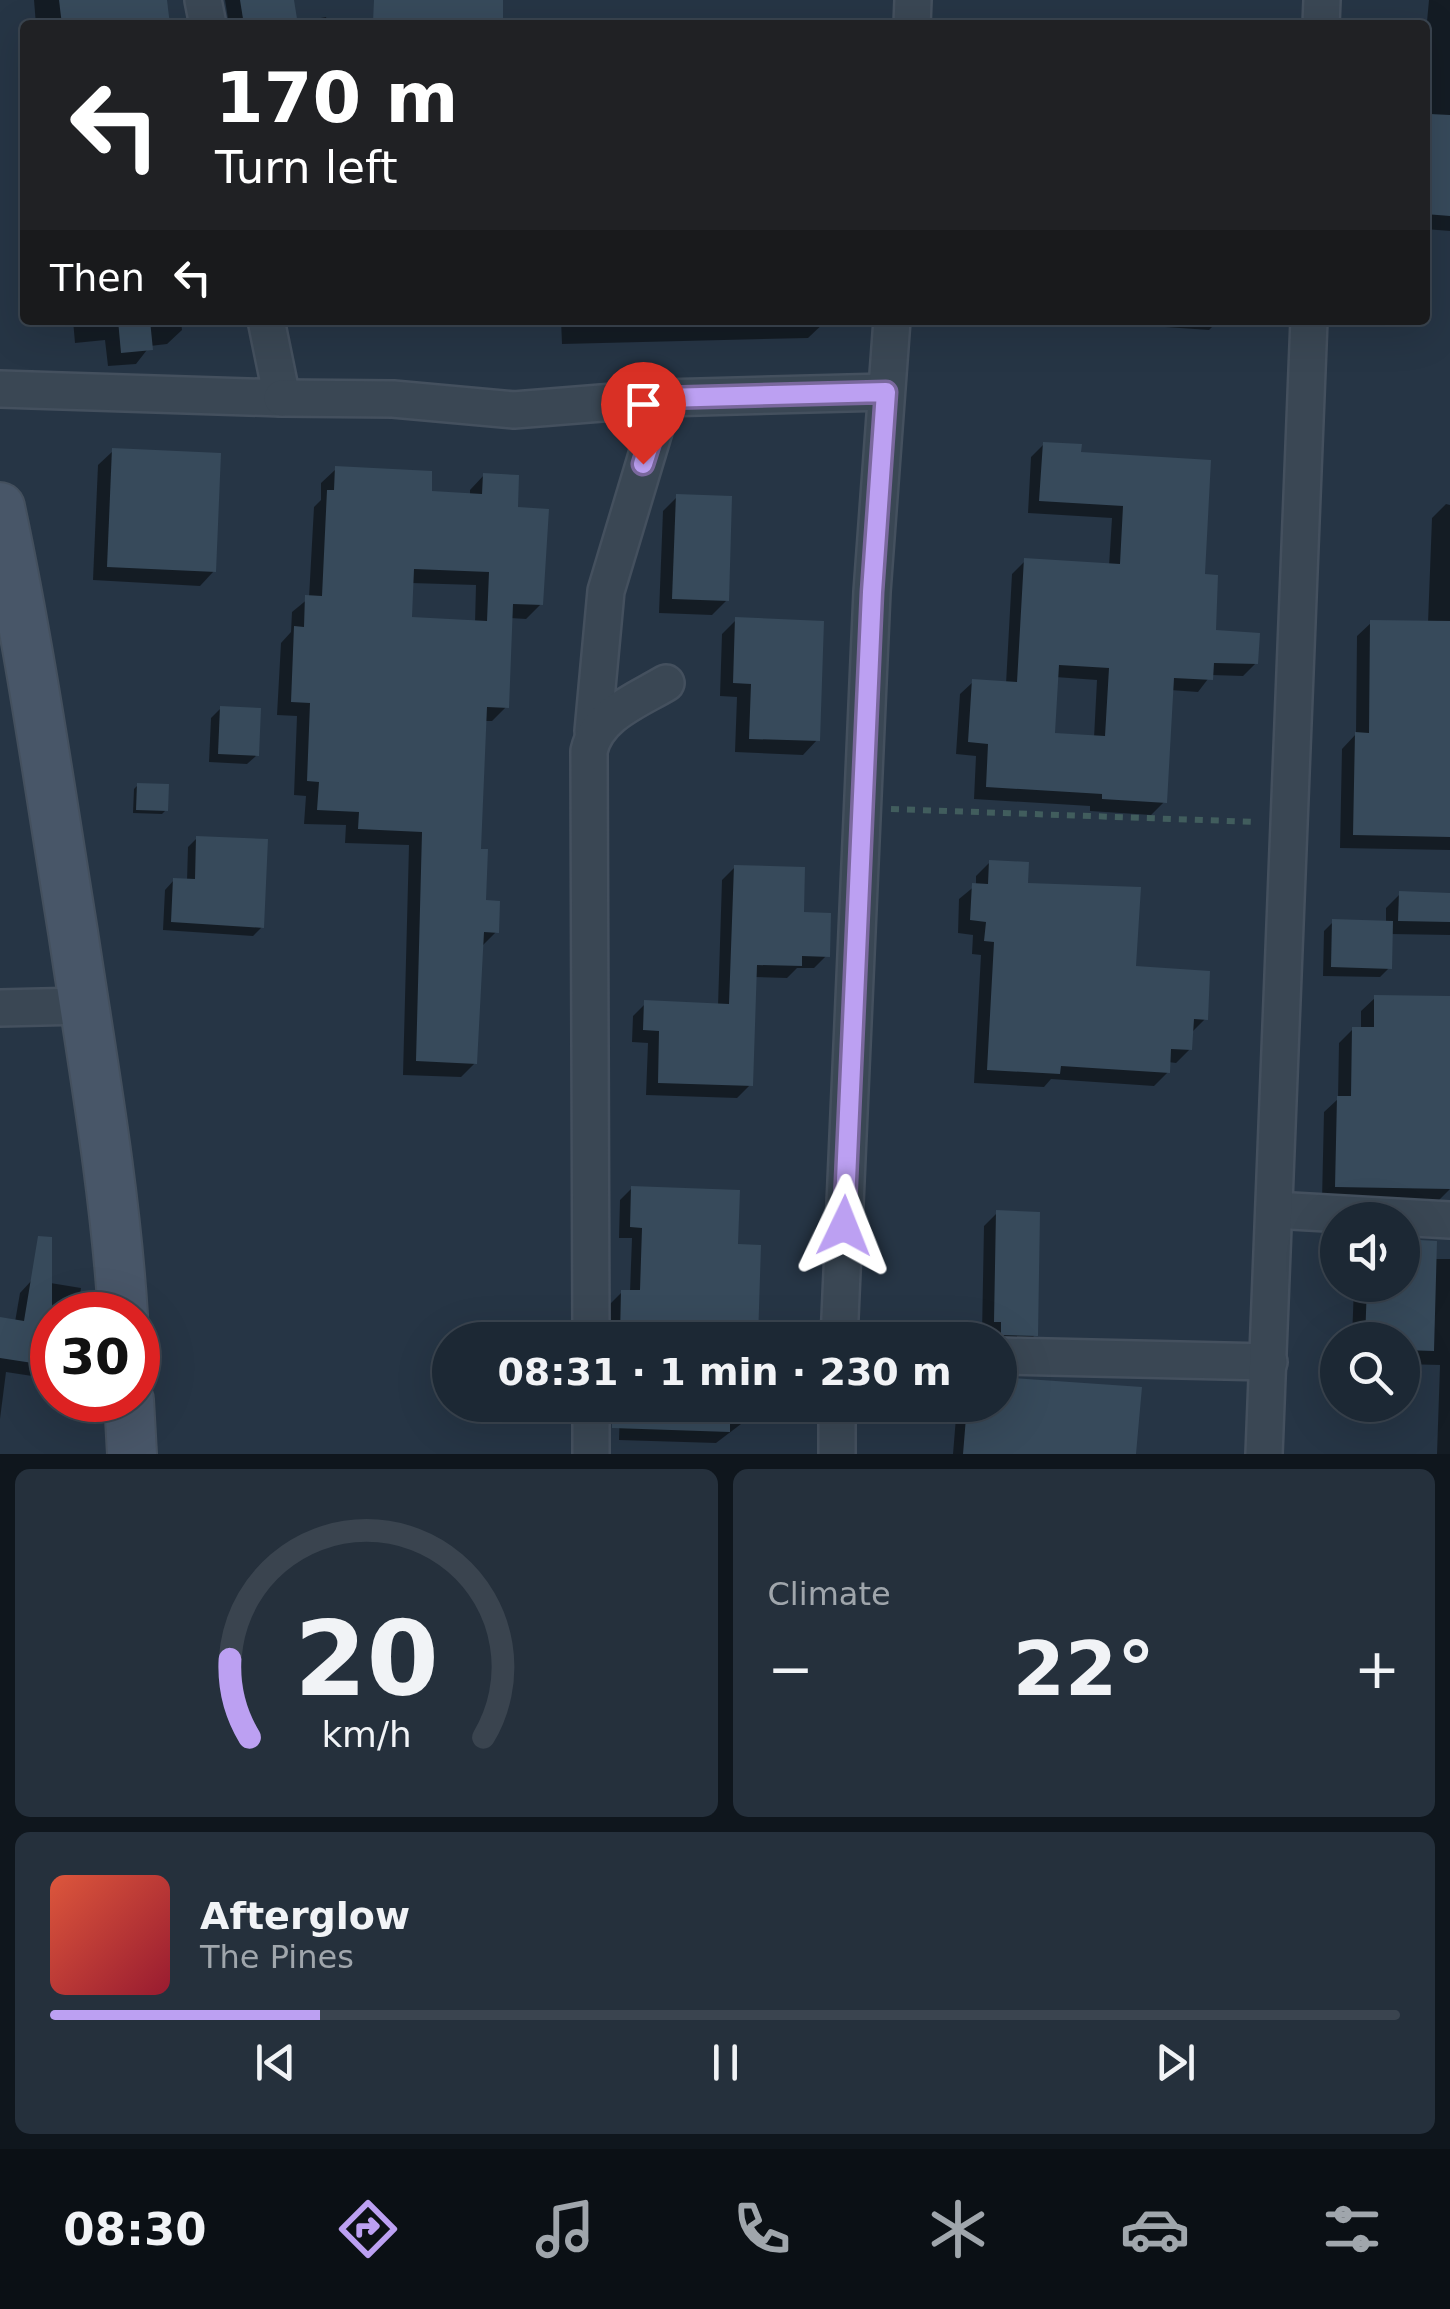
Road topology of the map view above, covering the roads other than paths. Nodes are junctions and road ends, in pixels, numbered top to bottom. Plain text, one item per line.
1 (267, 325) edge
2 (892, 325) edge
3 (1309, 325) edge
4 (0, 389) edge
5 (886, 392) junction
6 (282, 398) junction
7 (664, 398) junction
8 (0, 507) edge
9 (666, 683) dead end
10 (593, 731) junction
11 (84, 1006) junction
12 (0, 1008) edge
13 (1274, 1210) junction
14 (1450, 1220) edge
15 (122, 1292) edge
16 (591, 1322) edge
17 (840, 1322) edge
18 (1017, 1356) edge
19 (1269, 1362) junction
20 (130, 1422) edge
21 (591, 1422) edge
22 (838, 1422) edge
23 (132, 1454) edge
24 (591, 1454) edge
25 (837, 1454) edge
26 (1264, 1454) edge

1 - 6 street
2 - 5 street
3 - 13 street
4 - 6 street
5 - 7 street
5 - 17 street
6 - 7 street
7 - 10 street
8 - 11 street
9 - 10 street
10 - 16 street
11 - 12 street
11 - 15 street
13 - 14 street
13 - 19 street
18 - 19 street
19 - 26 street
20 - 23 street
21 - 24 street
22 - 25 street

